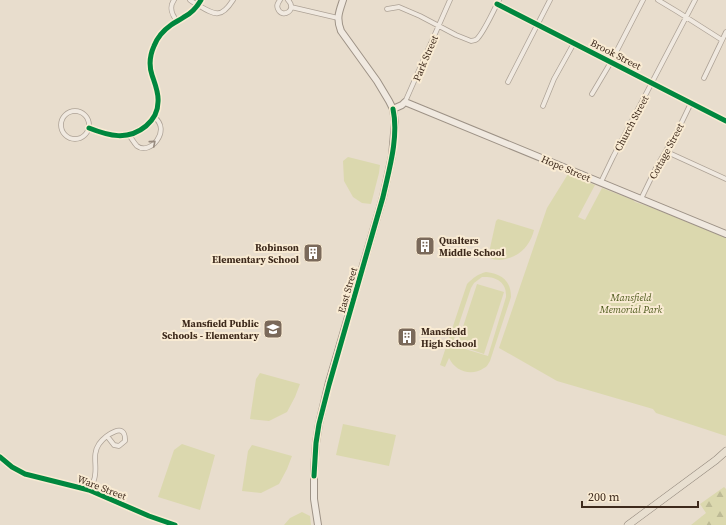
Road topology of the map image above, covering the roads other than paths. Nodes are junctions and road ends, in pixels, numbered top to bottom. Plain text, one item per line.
1 (174, 0) edge
2 (190, 0) edge
3 (201, 0) edge
4 (233, 0) edge
5 (280, 0) edge
6 (288, 0) edge
7 (343, 0) edge
8 (450, 0) edge
9 (550, 0) edge
10 (643, 0) edge
11 (658, 0) edge
12 (695, 0) edge
13 (498, 2) edge
14 (198, 5) junction
15 (291, 8) junction
16 (387, 9) dead end
17 (686, 17) junction
18 (338, 18) junction
19 (177, 21) junction
20 (537, 24) junction
21 (439, 25) junction
22 (726, 32) edge
23 (722, 40) junction
24 (574, 43) junction
25 (611, 62) junction
26 (704, 78) dead end
27 (508, 82) dead end
28 (652, 82) junction
29 (592, 94) dead end
30 (405, 102) junction
31 (691, 103) junction
32 (543, 106) dead end
33 (393, 109) junction
34 (154, 117) junction
35 (726, 121) edge
36 (89, 128) junction
37 (130, 135) junction
38 (666, 152) junction
39 (726, 179) edge
40 (601, 182) junction
41 (641, 199) junction
42 (726, 234) edge
43 (107, 436) junction
44 (726, 451) edge
45 (0, 457) edge
46 (89, 490) junction
47 (175, 525) edge
48 (318, 525) edge
49 (628, 525) edge

1 - 19 street
2 - 14 street
3 - 14 street
4 - 14 street
5 - 15 street
6 - 15 street
7 - 18 main road
8 - 21 street, Park Street
9 - 20 street
10 - 25 street
11 - 17 street
12 - 17 street, Church Street
13 - 20 street, Brook Street
13 - 21 street
14 - 19 street
15 - 18 street
16 - 21 street
17 - 23 street
17 - 28 street, Church Street
18 - 33 main road, East Street
19 - 34 street
20 - 24 street, Brook Street
20 - 27 street
21 - 30 street, Park Street
22 - 23 street
23 - 26 street
24 - 25 street, Brook Street
24 - 32 street
25 - 28 street, Brook Street
25 - 29 street
28 - 31 street, Brook Street
28 - 40 street, Church Street
30 - 33 main road
30 - 40 main road, Hope Street
31 - 35 street, Brook Street
31 - 38 street, Cottage Street
33 - 48 main road, East Street
34 - 37 street
37 -> 34 street
36 - 36 street
36 - 37 street
38 - 39 street
38 - 41 street, Cottage Street
40 - 41 main road, Hope Street
41 - 42 main road, Hope Street
43 - 43 street
43 - 46 street
44 - 49 main road
45 - 46 street, Ware Street
46 - 47 street, Ware Street

